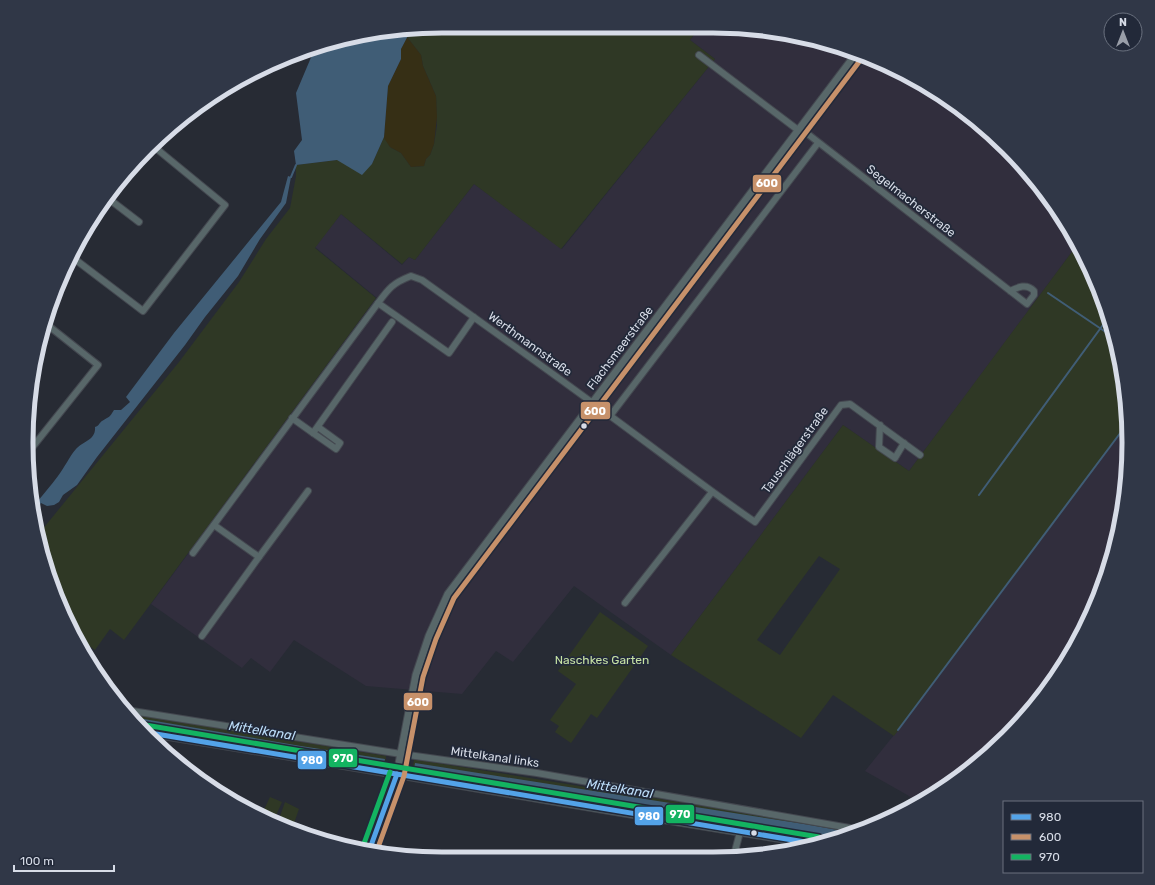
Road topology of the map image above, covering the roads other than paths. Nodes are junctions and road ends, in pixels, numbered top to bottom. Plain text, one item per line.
1 (699, 55) dead end
2 (853, 58) edge
3 (799, 129) junction
4 (818, 143) junction
5 (157, 149) edge
6 (112, 201) edge
7 (140, 222) dead end
8 (76, 260) edge
9 (1010, 291) dead end
10 (378, 303) junction
11 (474, 317) junction
12 (392, 322) dead end
13 (50, 327) edge
14 (593, 403) junction
15 (610, 416) junction
16 (292, 418) junction
17 (880, 426) junction
18 (318, 427) junction
19 (313, 433) junction
20 (904, 443) junction
21 (33, 446) edge
22 (920, 455) dead end
23 (308, 491) dead end
24 (712, 492) junction
25 (214, 525) junction
26 (194, 553) dead end
27 (259, 558) junction
28 (625, 603) dead end
29 (202, 636) dead end
30 (134, 712) edge
31 (154, 733) edge
32 (399, 763) junction
33 (850, 828) edge
34 (740, 832) junction
35 (802, 842) edge
36 (371, 845) edge
37 (735, 851) edge

1 - 3 street, Segelmacherstraße
2 - 3 street, Flachsmeerstraße
3 - 4 street, Segelmacherstraße
3 - 14 street, Flachsmeerstraße
4 - 9 street, Segelmacherstraße
4 - 15 street
5 - 8 street
6 - 7 street
10 - 11 street, Werthmannstraße
10 - 11 street, Werthmannstraße
10 - 16 street
11 - 14 street, Werthmannstraße
12 - 18 street
13 - 21 street
14 - 15 street, Tauschlägerstraße
14 - 32 street, Flachsmeerstraße
15 - 24 street, Tauschlägerstraße
16 - 19 street
16 - 25 street
17 - 20 street, Tauschlägerstraße
17 - 20 street
17 - 24 street, Tauschlägerstraße
18 - 19 street
18 - 19 street
20 - 22 street, Tauschlägerstraße
23 - 27 street
24 - 28 street
25 - 26 street
25 - 27 street
27 - 29 street
30 - 32 street, Mittelkanal links
31 - 32 main road
32 - 33 street, Mittelkanal links
32 - 34 main road
32 - 36 street, Flachsmeerstraße
34 - 35 main road
34 - 37 street

